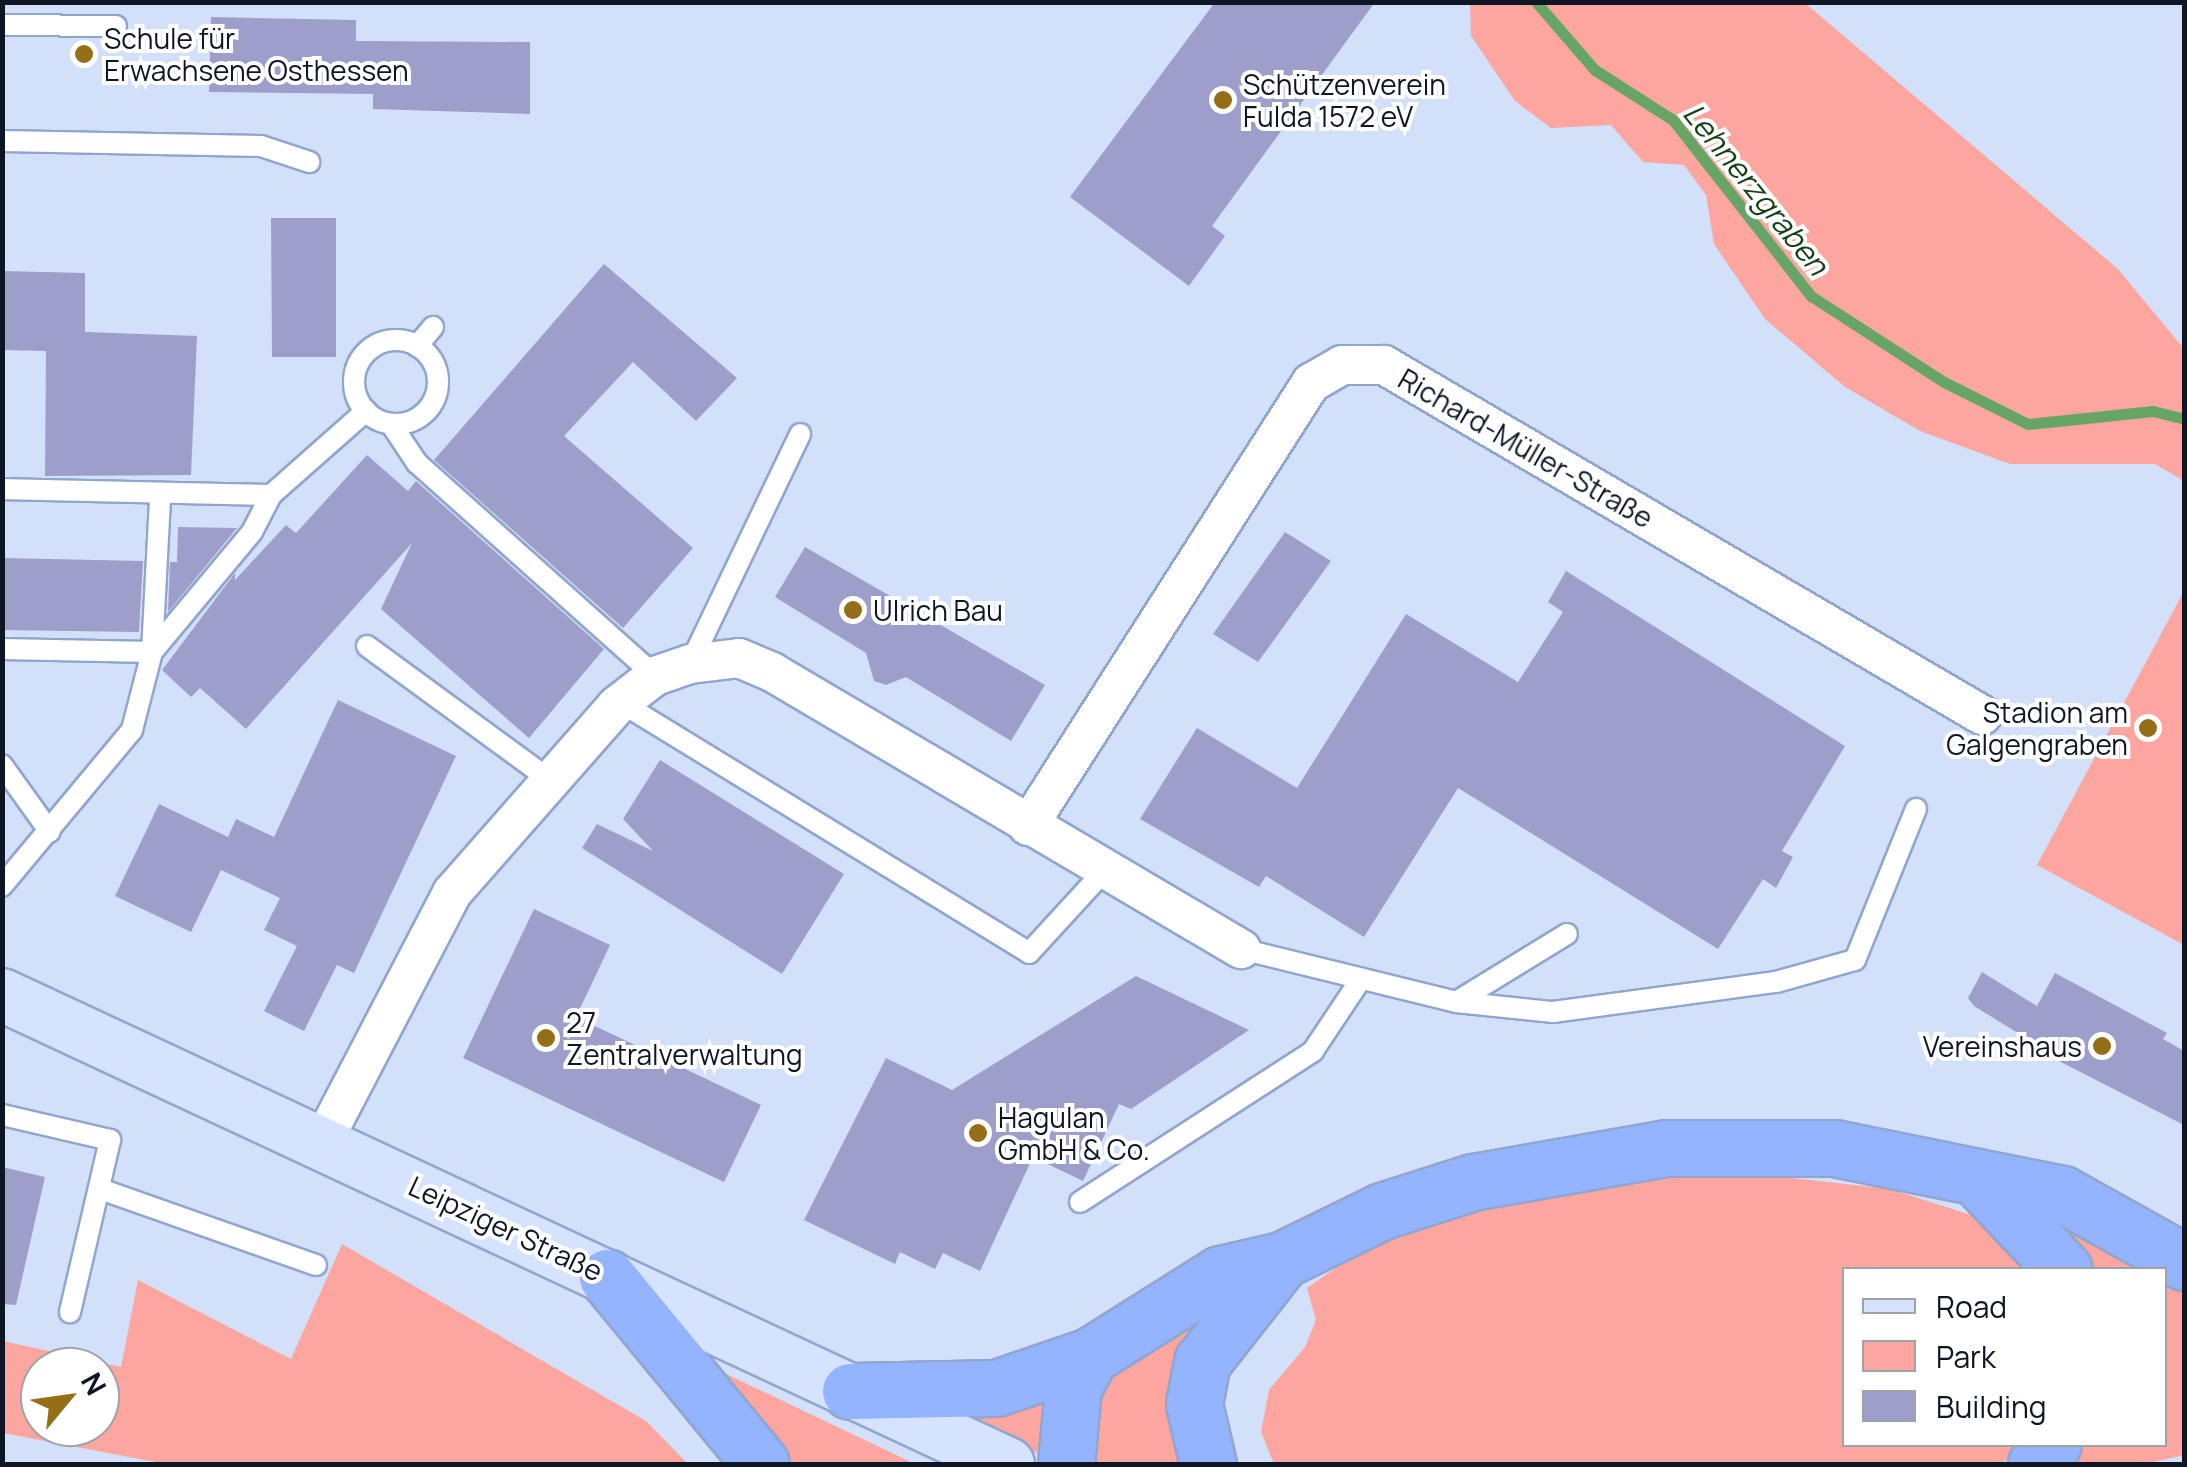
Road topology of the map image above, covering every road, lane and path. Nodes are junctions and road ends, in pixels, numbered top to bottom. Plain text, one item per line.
1 (2, 25) edge
2 (116, 26) dead end
3 (2, 141) edge
4 (310, 162) dead end
5 (433, 327) dead end
6 (418, 346) junction
7 (366, 410) junction
8 (391, 424) junction
9 (800, 434) dead end
10 (2, 488) edge
11 (271, 495) junction
12 (160, 497) junction
13 (367, 646) dead end
14 (2, 649) edge
15 (152, 652) junction
16 (672, 670) junction
17 (620, 702) junction
18 (1982, 715) dead end
19 (2, 765) edge
20 (550, 780) junction
21 (1916, 809) dead end
22 (1028, 826) junction
23 (50, 832) junction
24 (1105, 870) junction
25 (2, 886) edge
26 (1567, 934) dead end
27 (1241, 949) joint
28 (1361, 978) junction
29 (2, 995) edge
30 (1456, 1002) junction
31 (2, 1115) edge
32 (323, 1142) junction
33 (1978, 1179) junction
34 (100, 1189) junction
35 (1080, 1202) dead end
36 (2184, 1262) edge
37 (316, 1266) dead end
38 (2061, 1267) edge
39 (607, 1277) junction
40 (1232, 1290) junction
41 (70, 1312) dead end
42 (1090, 1356) junction
43 (850, 1392) junction
44 (761, 1464) edge
45 (1008, 1464) edge
46 (1066, 1464) edge
47 (1208, 1464) edge

1 - 2 lane
3 - 4 lane
5 - 6 lane
6 - 7 lane
6 - 8 lane
7 - 8 lane
7 - 11 lane
8 - 16 lane
9 - 16 lane
10 - 12 lane
11 - 12 lane
11 - 15 lane
12 - 15 lane
13 - 20 lane
14 - 15 lane
15 - 23 lane
16 - 17 street
16 - 22 street
17 - 20 street
17 - 24 lane
18 - 22 street, Richard-Müller-Straße
19 - 23 lane
20 - 32 street
21 - 30 lane
22 - 24 street
23 - 25 lane
24 - 27 street
26 - 30 lane
27 - 28 lane
28 - 30 lane
28 - 35 lane
29 - 32 main road, Leipziger Straße
31 - 34 lane
32 - 39 main road, Leipziger Straße
33 - 36 highway
33 - 38 highway
33 - 40 highway
34 - 37 lane
34 - 41 lane
39 - 43 main road, Leipziger Straße
39 - 44 highway
40 - 42 highway
40 - 47 highway
42 - 43 highway
42 - 46 highway
43 - 45 main road, Leipziger Straße

